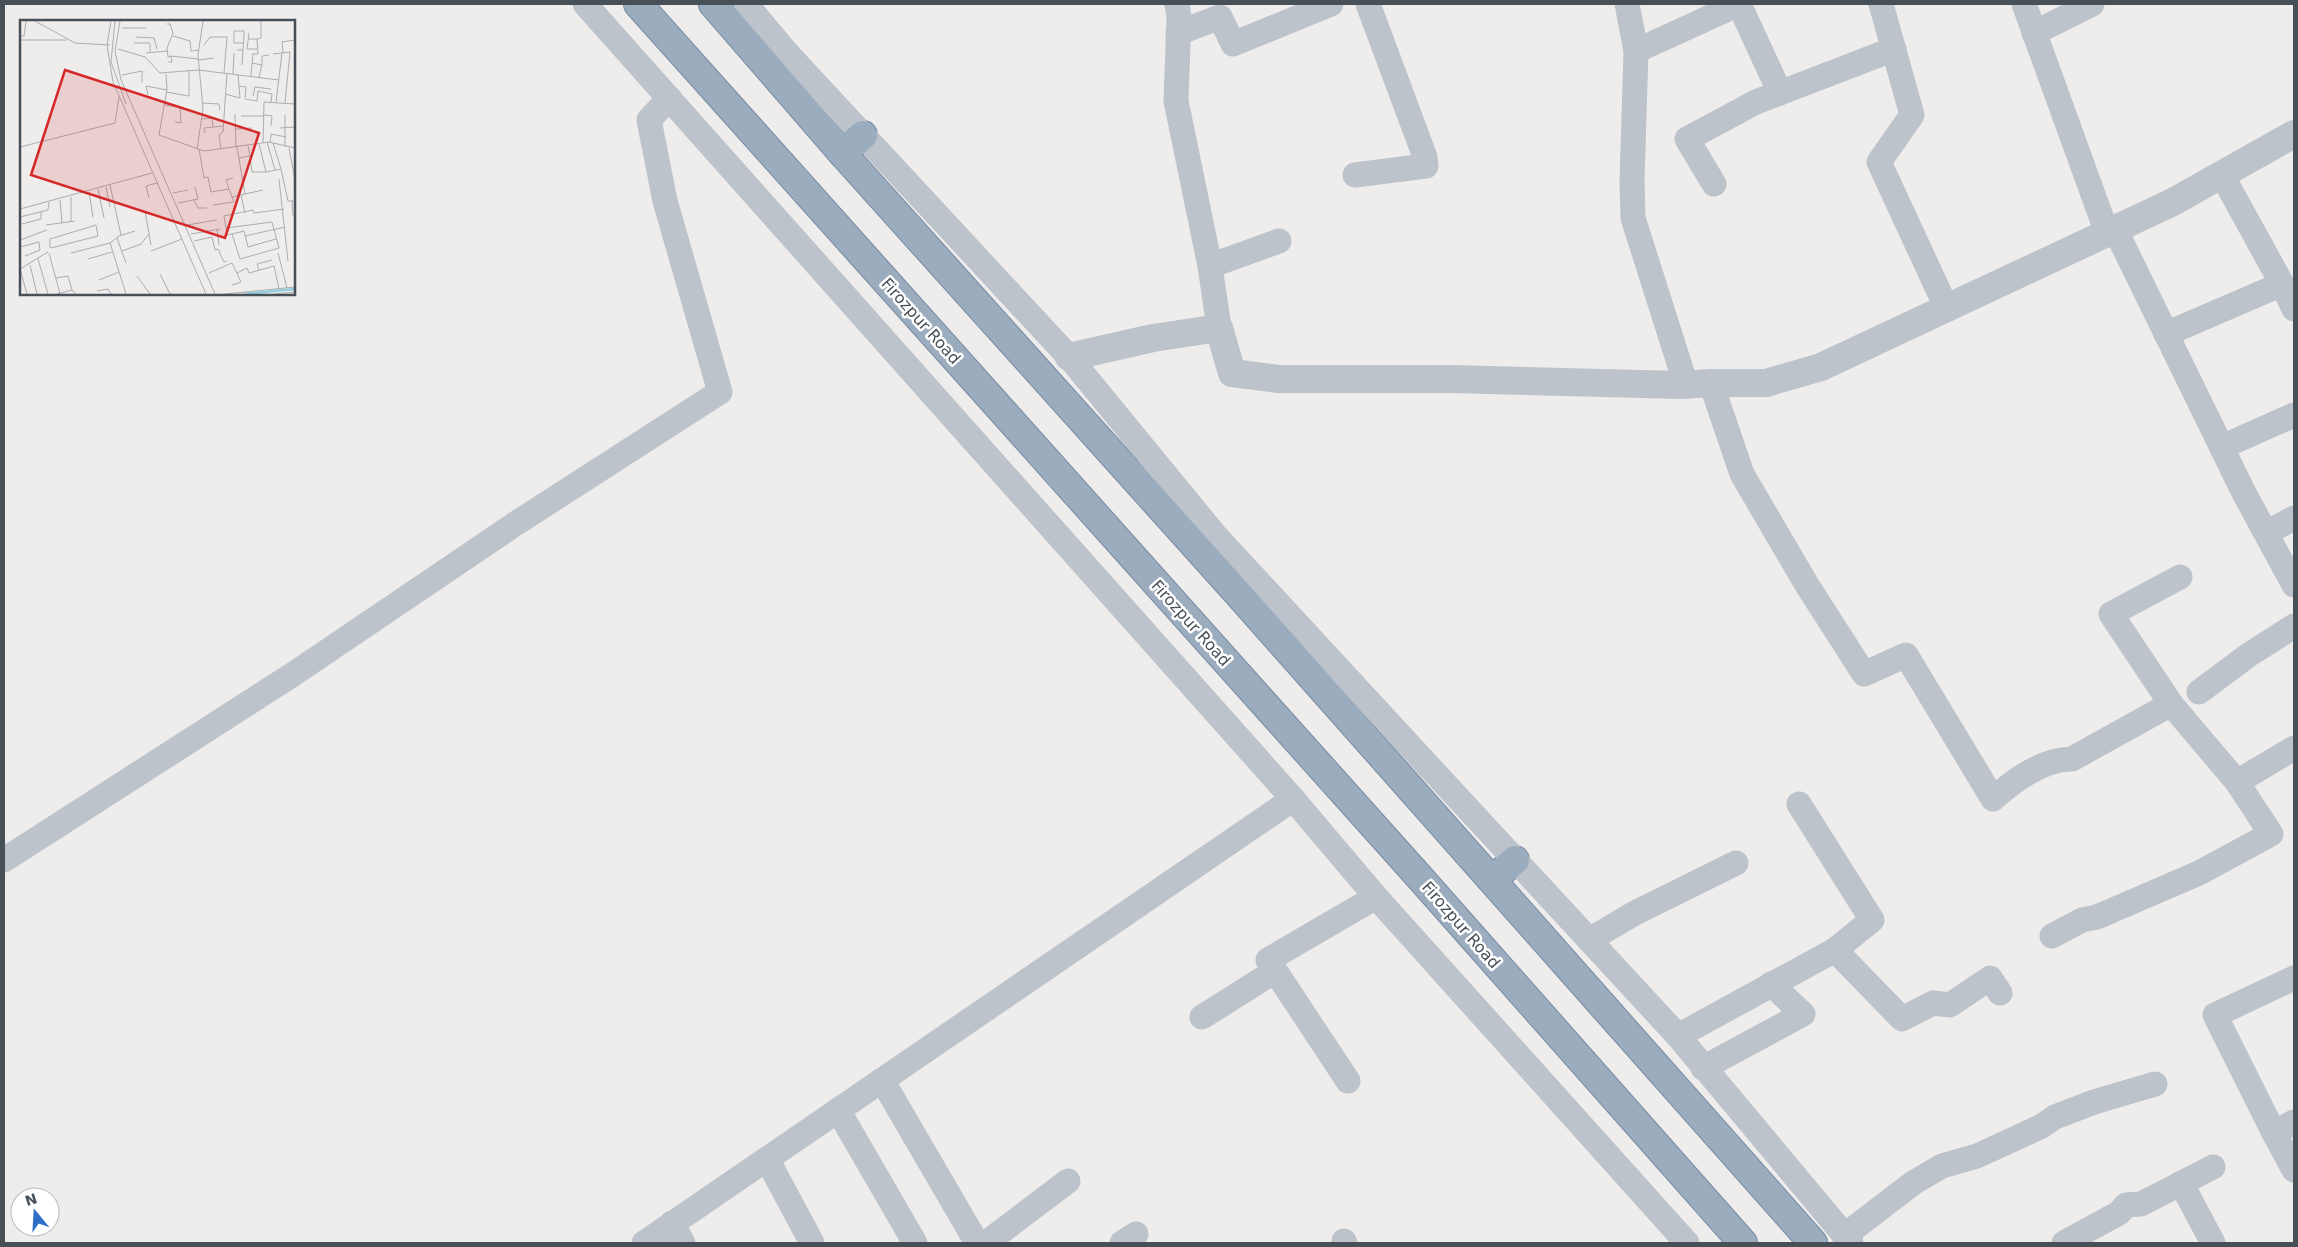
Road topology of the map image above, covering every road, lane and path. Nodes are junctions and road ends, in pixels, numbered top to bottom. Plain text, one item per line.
1 (585, 4) edge
2 (638, 4) edge
3 (713, 4) edge
4 (746, 4) edge
5 (1177, 4) edge
6 (1330, 4) edge
7 (1368, 4) edge
8 (1626, 4) edge
9 (1739, 4) edge
10 (1881, 4) edge
11 (2024, 4) edge
12 (2092, 4) edge
13 (1178, 33) junction
14 (2034, 33) junction
15 (1894, 49) junction
16 (1636, 50) junction
17 (1780, 93) junction
18 (668, 98) junction
19 (2294, 134) edge
20 (863, 135) junction
21 (842, 153) junction
22 (1355, 174) dead end
23 (2222, 175) junction
24 (1714, 184) dead end
25 (2111, 231) junction
26 (1279, 241) dead end
27 (1210, 266) junction
28 (2282, 284) junction
29 (1947, 309) junction
30 (2294, 309) edge
31 (1219, 328) junction
32 (2166, 334) junction
33 (1069, 358) junction
34 (1699, 384) junction
35 (2294, 414) edge
36 (2222, 448) junction
37 (2294, 518) edge
38 (2266, 532) junction
39 (2180, 577) dead end
40 (2294, 585) edge
41 (2294, 626) edge
42 (2199, 692) dead end
43 (2171, 704) junction
44 (2294, 748) edge
45 (2237, 782) junction
46 (1292, 800) junction
47 (1799, 804) dead end
48 (4, 860) edge
49 (1515, 860) junction
50 (1736, 863) dead end
51 (1492, 880) junction
52 (1376, 897) junction
53 (2052, 936) dead end
54 (1589, 940) junction
55 (1835, 950) junction
56 (1275, 971) junction
57 (2294, 978) edge
58 (1771, 984) junction
59 (2000, 993) dead end
60 (1202, 1017) dead end
61 (1678, 1036) junction
62 (1703, 1068) junction
63 (882, 1080) junction
64 (1348, 1081) dead end
65 (2155, 1084) dead end
66 (838, 1110) junction
67 (2284, 1128) edge
68 (767, 1159) junction
69 (2213, 1166) dead end
70 (2294, 1170) edge
71 (1068, 1181) dead end
72 (2181, 1183) junction
73 (678, 1233) edge
74 (1848, 1239) edge
75 (644, 1243) edge
76 (812, 1243) edge
77 (915, 1243) edge
78 (977, 1243) edge
79 (986, 1243) edge
80 (1687, 1243) edge
81 (1743, 1243) edge
82 (1813, 1243) edge
83 (2064, 1243) edge
84 (2212, 1243) edge

1 - 18 street
2 - 81 highway, Firozpur Road
3 - 21 highway
4 - 20 street
5 - 13 street
6 - 13 street
7 - 22 street
8 - 16 street
9 - 16 street
9 - 17 street
10 - 15 street
11 - 14 street
12 - 14 street
13 - 27 street
14 - 25 street
15 - 17 street
15 - 29 street
16 - 34 street
17 - 24 street
18 - 46 street
18 - 48 street
19 - 23 street
20 - 21 highway
20 - 33 street
21 - 51 highway
23 - 25 street
23 - 28 street
25 - 29 street
25 - 32 street
26 - 27 street
27 - 31 street
28 - 30 street
28 - 32 street
29 - 34 street
31 - 33 street
31 - 34 street
32 - 36 street
33 - 49 street
34 - 43 street
35 - 36 street
36 - 38 street
37 - 38 street
38 - 40 street
39 - 43 street
41 - 42 street
43 - 45 street
44 - 45 street
45 - 53 street
46 - 52 street
46 - 63 street
47 - 55 street
49 - 51 highway
49 - 54 street
50 - 54 street
51 - 82 highway
52 - 56 street
52 - 80 street
54 - 61 street
55 - 58 street
55 - 59 street
56 - 60 street
56 - 64 street
57 - 67 street
58 - 61 street
58 - 62 street
61 - 62 street
62 - 74 street
63 - 66 street
63 - 78 street
65 - 74 street
66 - 68 street
66 - 77 street
67 - 70 street
68 - 73 street
68 - 76 street
69 - 72 street
71 - 79 street
72 - 83 street
72 - 84 street
73 - 75 street

